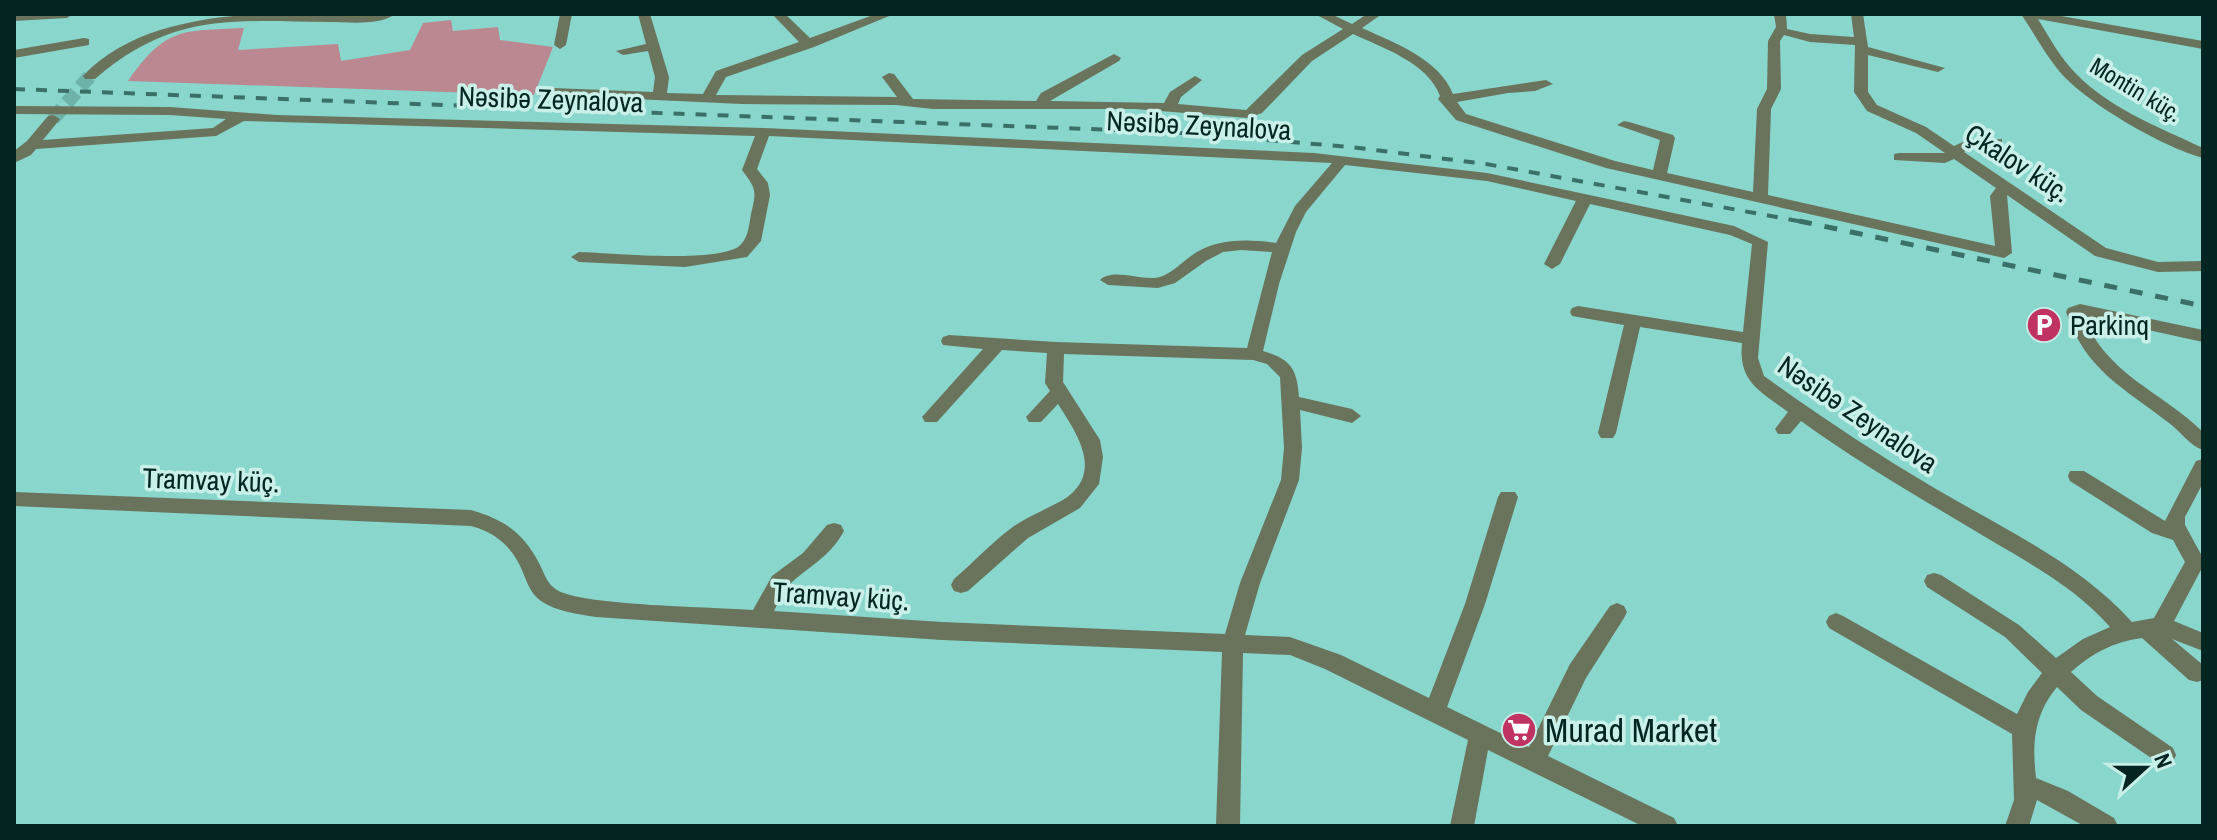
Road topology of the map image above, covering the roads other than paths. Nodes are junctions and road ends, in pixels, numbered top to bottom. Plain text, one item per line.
1 (67, 14) edge
2 (351, 14) edge
3 (389, 14) edge
4 (566, 14) edge
5 (644, 14) edge
6 (778, 14) edge
7 (888, 14) edge
8 (1321, 14) edge
9 (1376, 14) edge
10 (1780, 14) edge
11 (1857, 14) edge
12 (2028, 14) edge
13 (14, 17) edge
14 (310, 18) junction
15 (1350, 30) junction
16 (1781, 31) junction
17 (84, 42) dead end
18 (809, 44) junction
19 (560, 45) dead end
20 (1861, 45) junction
21 (2203, 45) edge
22 (655, 46) junction
23 (623, 51) dead end
24 (14, 54) edge
25 (1114, 58) dead end
26 (1938, 68) dead end
27 (90, 76) tunnel mouth
28 (889, 77) dead end
29 (1195, 80) dead end
30 (1546, 84) dead end
31 (553, 92) dead end
32 (660, 94) junction
33 (708, 97) junction
34 (1445, 99) junction
35 (908, 102) junction
36 (1040, 105) junction
37 (1169, 108) junction
38 (14, 110) edge
39 (240, 117) junction
40 (53, 119) tunnel mouth
41 (1624, 125) dead end
42 (764, 132) junction
43 (1997, 142) dead end
44 (30, 145) junction
45 (1955, 154) junction
46 (2203, 154) edge
47 (1899, 157) dead end
48 (14, 159) edge
49 (1341, 160) junction
50 (14, 166) edge
51 (1659, 176) junction
52 (2004, 189) junction
53 (1586, 197) junction
54 (1760, 197) junction
55 (1284, 249) junction
56 (579, 257) dead end
57 (1552, 264) dead end
58 (2203, 266) edge
59 (1108, 280) dead end
60 (1578, 312) dead end
61 (1633, 320) junction
62 (2203, 336) edge
63 (1753, 339) junction
64 (949, 341) dead end
65 (996, 346) junction
66 (1056, 348) junction
67 (1254, 354) junction
68 (1058, 393) junction
69 (1292, 402) junction
70 (1798, 412) junction
71 (1352, 416) dead end
72 (931, 417) dead end
73 (1035, 417) dead end
74 (1784, 429) dead end
75 (1607, 433) dead end
76 (2203, 443) edge
77 (2203, 466) edge
78 (2077, 476) dead end
79 (1508, 497) dead end
80 (14, 499) edge
81 (834, 531) dead end
82 (2179, 534) junction
83 (1934, 581) dead end
84 (961, 585) dead end
85 (1617, 612) dead end
86 (759, 619) junction
87 (1836, 622) dead end
88 (2145, 628) junction
89 (1233, 641) junction
90 (2203, 642) edge
91 (2056, 673) junction
92 (2197, 673) dead end
93 (1434, 713) junction
94 (2022, 728) junction
95 (1480, 735) junction
96 (2165, 755) dead end
97 (1534, 761) junction
98 (2027, 785) junction
99 (1228, 826) edge
100 (1462, 826) edge
101 (1666, 826) edge
102 (2017, 826) edge
103 (2106, 826) edge

1 - 13 street
2 - 14 street
3 - 14 street
4 - 19 street
5 - 22 street
6 - 18 street
7 - 18 street
8 - 15 street
9 - 15 street
10 - 16 street
11 - 20 street
12 - 21 street
12 - 46 street, Montin küç.
14 - 27 street
15 - 34 street
15 - 37 street
16 - 20 street
16 - 54 street
17 - 24 street
18 - 33 street
20 - 26 street
20 - 45 street, Çkalov küç.
22 - 23 street
22 - 32 street
25 - 36 street
28 - 35 street
29 - 37 street
30 - 34 street
31 - 32 street
32 - 33 street
33 - 35 street
34 - 51 street
35 - 36 street
36 - 37 street
38 - 39 street, Nəsibə Zeynalova
39 - 42 street, Nəsibə Zeynalova
39 - 44 street
40 - 44 street
41 - 51 street
42 - 49 street, Nəsibə Zeynalova
42 - 56 street
43 - 45 street
44 - 48 street
44 - 50 street
45 - 47 street
45 - 52 street, Çkalov küç.
49 - 53 street, Nəsibə Zeynalova
49 - 55 street
51 - 54 street
52 - 54 street
52 - 58 street, Çkalov küç.
53 - 57 street
53 - 63 street, Nəsibə Zeynalova
55 - 59 street
55 - 67 street
60 - 61 street
61 - 63 street
61 - 75 street
62 - 76 street
63 - 70 street, Nəsibə Zeynalova
64 - 65 street
65 - 66 street
65 - 72 street
66 - 67 street
66 - 68 street
67 - 69 street
68 - 73 street
68 - 84 street
69 - 71 street
69 - 89 street
70 - 74 street
70 - 88 street, Nəsibə Zeynalova
77 - 82 street
78 - 82 street
79 - 93 street
80 - 86 street, Tramvay küç.
81 - 86 street
82 - 88 street
83 - 91 street
85 - 97 street
86 - 89 street, Tramvay küç.
87 - 94 street
88 - 90 street
88 - 91 street
88 - 92 street, Nəsibə Zeynalova
89 - 93 street, Tramvay küç.
89 - 99 street
91 - 94 street
91 - 96 street
93 - 95 street, Tramvay küç.
94 - 98 street
95 - 97 street, Tramvay küç.
95 - 100 street
97 - 101 street, Tramvay küç.
98 - 102 street
98 - 103 street

